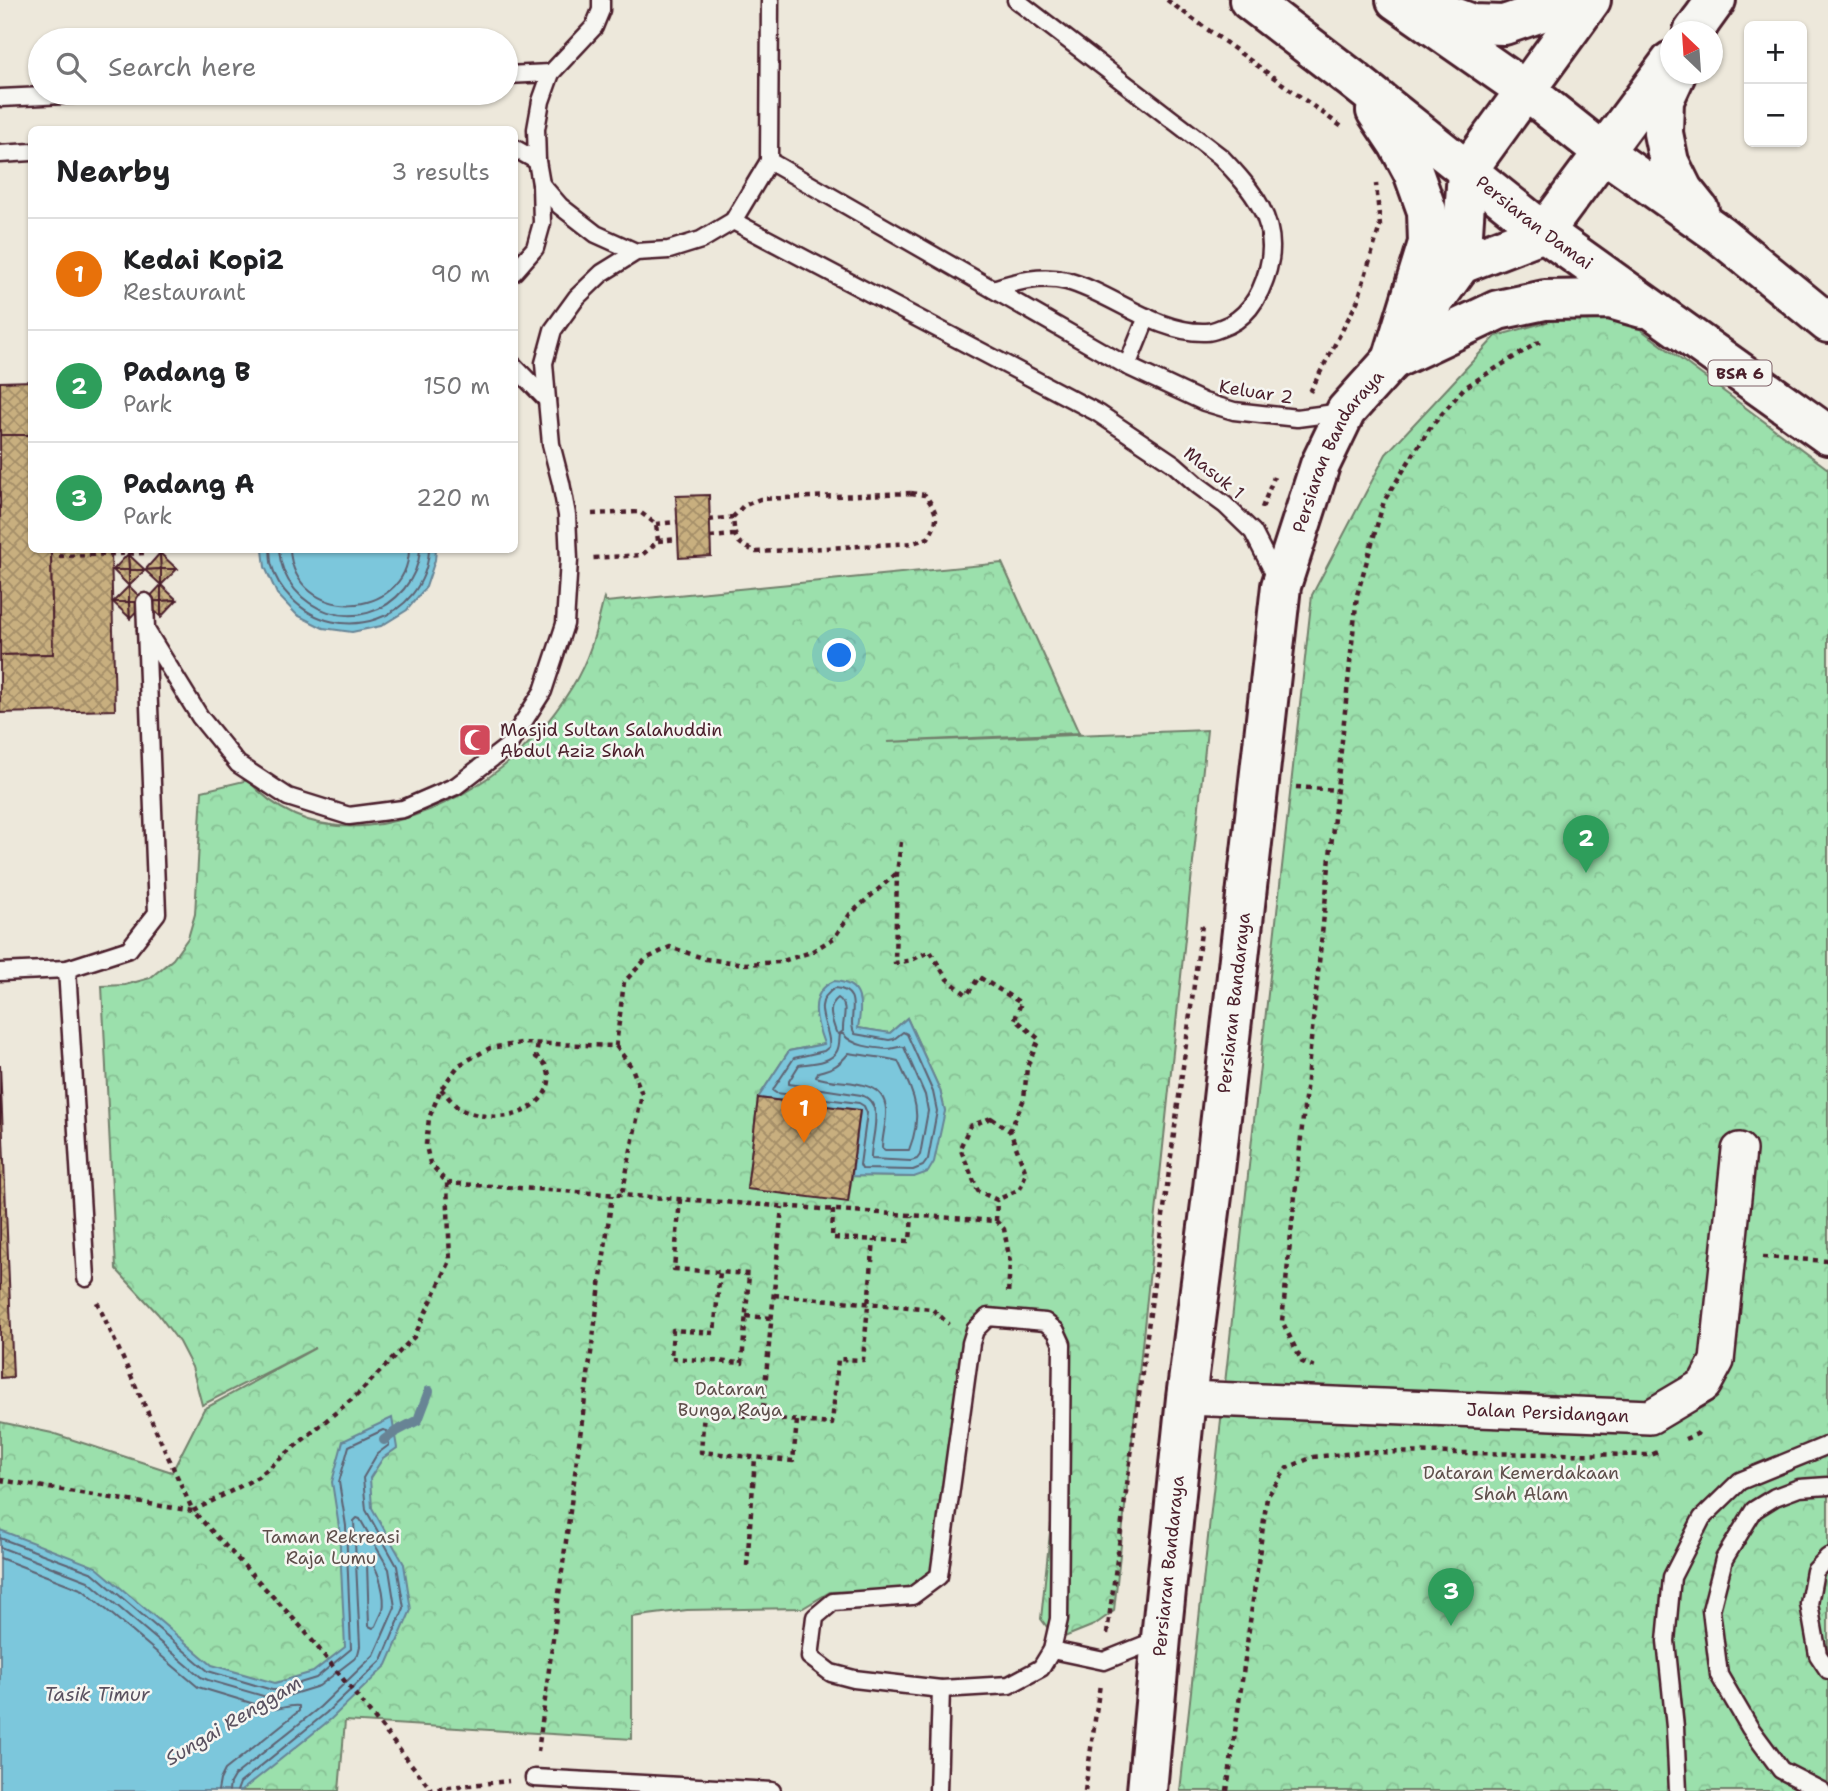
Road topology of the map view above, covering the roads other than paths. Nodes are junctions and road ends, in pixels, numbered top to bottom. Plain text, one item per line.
1 (601, 0) edge
2 (770, 0) edge
3 (1016, 0) edge
4 (1249, 0) edge
5 (1396, 0) edge
6 (1408, 0) edge
7 (1576, 0) edge
8 (1591, 0) edge
9 (551, 73) junction
10 (518, 74) edge
11 (1660, 76) edge
12 (1356, 82) junction
13 (1671, 84) edge
14 (1525, 90) junction
15 (28, 97) edge
16 (0, 98) edge
17 (518, 150) edge
18 (28, 152) edge
19 (1603, 152) junction
20 (0, 154) edge
21 (537, 161) junction
22 (769, 161) junction
23 (1466, 171) junction
24 (541, 184) junction
25 (733, 221) junction
26 (1544, 232) junction
27 (1719, 234) junction
28 (636, 252) junction
29 (1461, 264) junction
30 (518, 267) edge
31 (993, 289) junction
32 (1653, 311) junction
33 (1147, 317) junction
34 (1828, 324) edge
35 (1392, 360) junction
36 (1127, 366) junction
37 (518, 370) edge
38 (547, 400) junction
39 (1346, 411) junction
40 (1828, 435) edge
41 (1281, 586) junction
42 (145, 602) dead end
43 (146, 630) junction
44 (66, 969) junction
45 (0, 972) edge
46 (1739, 1150) dead end
47 (86, 1278) road end
48 (1186, 1398) junction
49 (1828, 1445) edge
50 (1828, 1486) edge
51 (1828, 1557) edge
52 (1161, 1638) junction
53 (1052, 1650) junction
54 (1828, 1670) edge
55 (941, 1689) junction
56 (534, 1778) road end
57 (772, 1791) edge
58 (937, 1791) edge
59 (1147, 1791) edge
60 (1678, 1791) edge
61 (1822, 1791) edge

1 - 9 lane
2 - 22 lane
3 - 33 lane
4 - 12 main road, Persiaran Damai / BSA 6
5 - 14 main road
6 - 7 main road
8 - 14 main road
9 - 10 lane
9 - 21 lane
11 - 19 main road
12 - 23 main road, Persiaran Damai / BSA 6
12 - 35 main road
13 - 27 main road
14 - 19 main road
14 - 23 main road
15 - 16 lane
17 - 21 lane
18 - 20 lane
19 - 26 main road
19 - 27 main road
21 - 24 lane
22 - 25 lane
22 - 31 lane, Keluar 2
23 - 26 main road, Persiaran Damai / BSA 6
23 - 29 main road
24 - 28 lane
24 - 30 lane
25 - 28 lane
25 - 41 lane, Masuk 1
26 - 29 main road
26 - 32 main road, Persiaran Damai / BSA 6
27 - 34 main road
28 - 38 lane
29 - 35 main road, Persiaran Bandaraya
31 - 33 lane
31 - 36 lane, Keluar 2
32 - 35 main road
32 - 40 main road, Persiaran Damai / BSA 6
33 - 36 lane
35 - 39 main road, Persiaran Bandaraya
36 - 39 lane, Keluar 2
37 - 38 lane
38 - 43 lane
39 - 41 main road, Persiaran Bandaraya
41 - 48 main road, Persiaran Bandaraya
42 - 43 lane
43 - 44 lane
44 - 45 lane
44 - 47 lane
46 - 48 street, Jalan Persidangan
48 - 52 main road, Persiaran Bandaraya
49 - 60 lane
50 - 61 lane
51 - 54 lane
52 - 53 lane
52 - 59 main road, Persiaran Bandaraya
53 - 55 lane
53 - 55 lane
55 - 58 lane
56 - 57 lane

